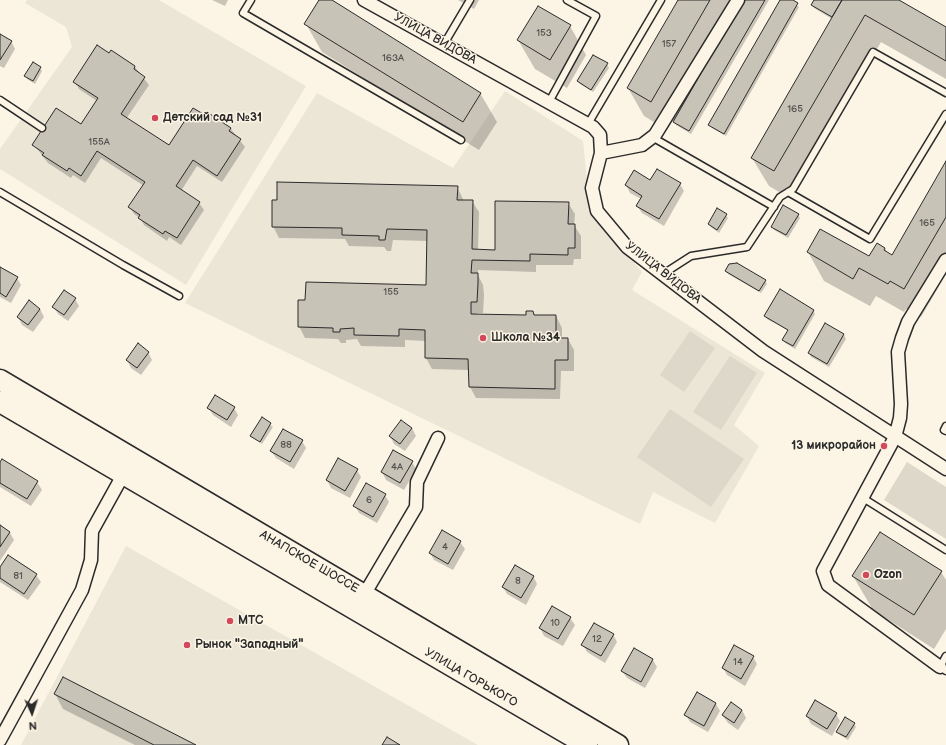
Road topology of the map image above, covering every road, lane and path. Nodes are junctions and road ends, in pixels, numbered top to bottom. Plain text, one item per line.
1 (251, 0) edge
2 (364, 0) edge
3 (470, 0) edge
4 (567, 0) edge
5 (661, 0) edge
6 (738, 0) edge
7 (444, 44) junction
8 (946, 93) edge
9 (2, 101) edge
10 (549, 102) junction
11 (0, 108) edge
12 (946, 114) edge
13 (588, 124) junction
14 (42, 128) dead end
15 (652, 137) junction
16 (461, 140) dead end
17 (601, 154) junction
18 (0, 192) edge
19 (788, 192) junction
20 (774, 207) junction
21 (946, 260) edge
22 (663, 274) junction
23 (179, 296) dead end
24 (0, 380) edge
25 (0, 402) edge
26 (946, 426) edge
27 (946, 431) edge
28 (895, 437) junction
29 (438, 438) dead end
30 (946, 469) edge
31 (124, 475) junction
32 (863, 498) junction
33 (946, 550) edge
34 (360, 602) junction
35 (946, 656) edge
36 (943, 669) edge
37 (0, 740) edge
38 (587, 745) edge
39 (618, 745) edge

1 - 16 lane
2 - 7 street, УЛИЦА ВИДОВА
3 - 7 lane
4 - 10 lane
5 - 13 lane
6 - 15 street
7 - 10 street, УЛИЦА ВИДОВА
8 - 19 lane
9 - 11 lane
9 - 14 lane
10 - 13 street, УЛИЦА ВИДОВА
12 - 19 lane
13 - 17 street, УЛИЦА ВИДОВА
15 - 17 street
15 - 20 lane
17 - 22 street, УЛИЦА ВИДОВА
18 - 23 lane
19 - 20 lane
20 - 22 lane
21 - 28 street
22 - 28 street, УЛИЦА ВИДОВА
24 - 34 highway, АНАПСКОЕ ШОССЕ
25 - 31 highway, АНАПСКОЕ ШОССЕ
26 - 27 lane
28 - 30 street, УЛИЦА ВИДОВА
28 - 32 street
29 - 34 street
31 - 34 highway, АНАПСКОЕ ШОССЕ
31 - 37 street
32 - 33 lane
32 - 36 street
34 - 38 highway, УЛИЦА ГОРЬКОГО
34 - 39 highway, АНАПСКОЕ ШОССЕ
35 - 36 lane

